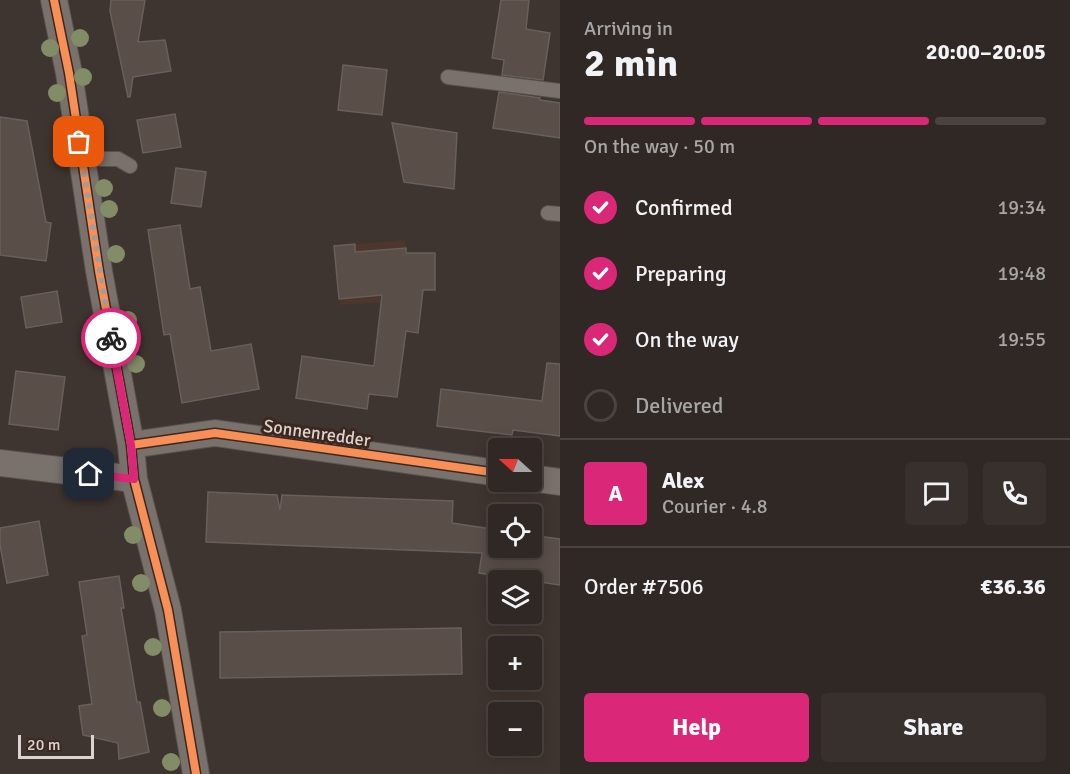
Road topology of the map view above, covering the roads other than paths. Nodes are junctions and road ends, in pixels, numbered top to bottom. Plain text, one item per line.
1 (54, 0) edge
2 (448, 77) dead end
3 (560, 92) edge
4 (82, 159) junction
5 (130, 165) dead end
6 (131, 445) junction
7 (0, 463) edge
8 (488, 473) edge
9 (134, 479) junction
10 (542, 480) edge
11 (560, 482) edge
12 (196, 774) edge

1 - 4 street
2 - 3 lane
4 - 5 lane
4 - 6 street
6 - 8 street, Sonnenredder
6 - 9 street
7 - 9 street
9 - 12 street
10 - 11 street

